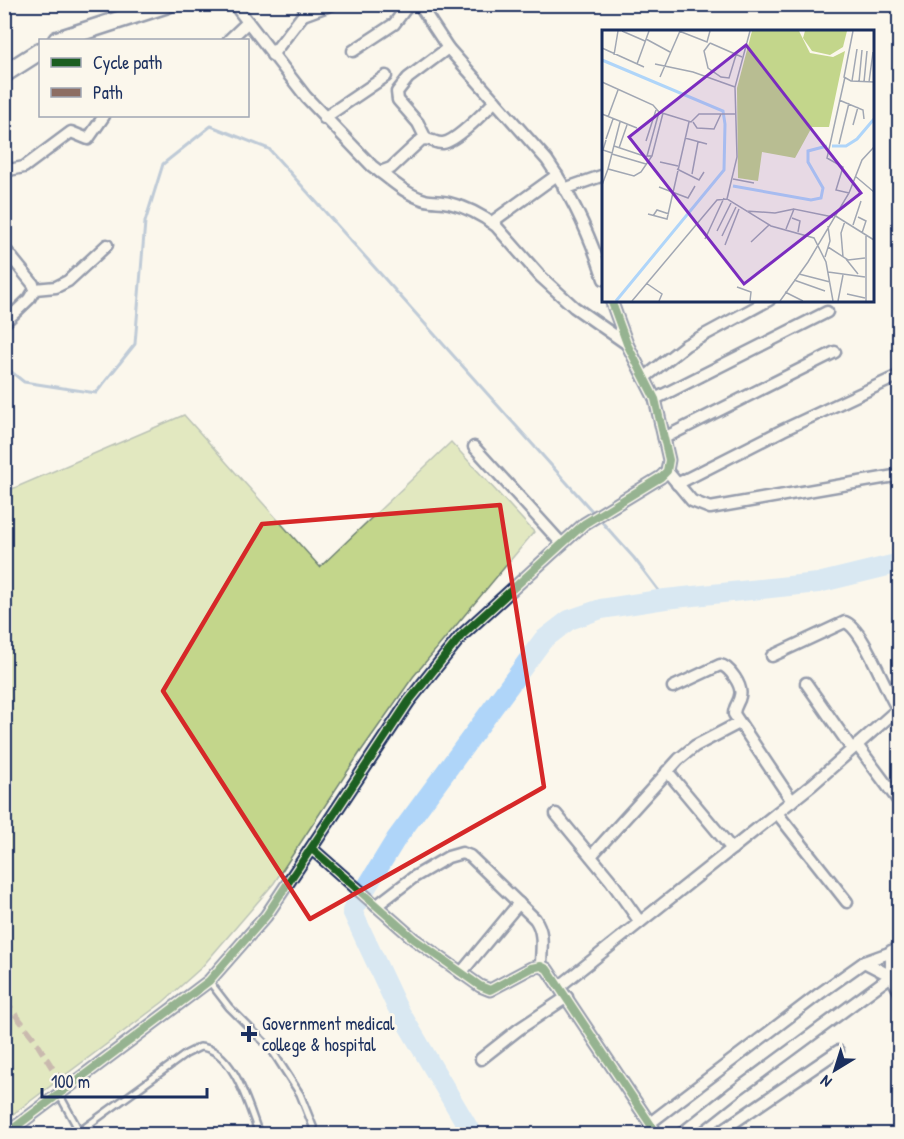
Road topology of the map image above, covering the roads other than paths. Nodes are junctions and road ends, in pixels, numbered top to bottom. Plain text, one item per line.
1 (168, 4) edge
2 (234, 4) edge
3 (308, 4) edge
4 (333, 4) edge
5 (409, 4) edge
6 (419, 4) edge
7 (303, 15) junction
8 (248, 22) junction
9 (60, 39) edge
10 (230, 39) edge
11 (448, 48) junction
12 (353, 51) dead end
13 (39, 52) edge
14 (272, 55) junction
15 (4, 74) edge
16 (386, 76) dead end
17 (495, 101) junction
18 (103, 117) edge
19 (324, 118) junction
20 (426, 138) junction
21 (4, 171) edge
22 (380, 172) junction
23 (557, 175) junction
24 (602, 176) edge
25 (564, 189) junction
26 (492, 222) junction
27 (107, 245) dead end
28 (4, 248) edge
29 (602, 273) edge
30 (35, 289) junction
31 (612, 302) edge
32 (766, 302) edge
33 (827, 312) dead end
34 (4, 323) edge
35 (627, 344) junction
36 (835, 352) dead end
37 (900, 375) edge
38 (644, 378) junction
39 (655, 399) junction
40 (664, 438) junction
41 (474, 447) dead end
42 (667, 471) junction
43 (900, 475) edge
44 (677, 484) junction
45 (562, 544) junction
46 (772, 656) dead end
47 (806, 683) dead end
48 (673, 687) dead end
49 (899, 710) edge
50 (739, 723) junction
51 (854, 747) junction
52 (667, 771) junction
53 (792, 801) junction
54 (900, 803) edge
55 (777, 813) junction
56 (556, 814) dead end
57 (312, 849) junction
58 (732, 849) junction
59 (591, 856) junction
60 (847, 902) dead end
61 (373, 903) junction
62 (519, 903) junction
63 (640, 922) junction
64 (895, 950) edge
65 (864, 962) junction
66 (541, 966) junction
67 (461, 973) junction
68 (891, 976) junction
69 (209, 981) junction
70 (560, 986) junction
71 (900, 992) edge
72 (567, 997) junction
73 (838, 1051) dead end
74 (482, 1059) dead end
75 (59, 1095) junction
76 (653, 1131) edge
77 (80, 1133) edge
78 (6, 1134) edge
79 (259, 1134) edge
80 (316, 1134) edge
81 (681, 1134) edge
82 (717, 1134) edge

1 - 9 street
2 - 8 street
3 - 7 street
4 - 7 street
5 - 12 street
6 - 11 street
7 - 14 street
8 - 10 street
8 - 14 street
11 - 17 street
11 - 20 street
13 - 15 street
14 - 19 street
16 - 19 street
17 - 20 street
17 - 23 street
18 - 21 street
19 - 22 street
20 - 22 street
22 - 26 street
23 - 25 street
23 - 26 street
24 - 25 street
25 - 29 street
26 - 35 street
27 - 30 street
28 - 30 street
30 - 34 street
31 - 35 street
32 - 38 street
33 - 39 street
35 - 38 street
36 - 40 street
37 - 44 street
38 - 39 street
39 - 40 street
40 - 42 street
41 - 45 street
42 - 44 street
42 - 45 street
43 - 44 street
45 - 57 street
46 - 49 street
47 - 51 street
48 - 50 street
49 - 51 street
50 - 52 street
50 - 53 street
51 - 53 street
51 - 54 street
52 - 58 street
52 - 59 street
53 - 55 street
55 - 58 street
55 - 60 street
56 - 59 street
57 - 61 street
57 - 69 street
58 - 63 street
59 - 63 street
61 - 62 street
61 - 67 street
62 - 66 street
62 - 67 street
63 - 70 street
64 - 65 street
64 - 68 street
65 - 68 street
65 - 76 street
66 - 67 street
66 - 70 street
68 - 71 street
68 - 81 street
69 - 75 street
69 - 80 lane
70 - 72 street
72 - 74 street
72 - 76 street
73 - 82 street
75 - 77 lane
75 - 78 street
77 - 79 lane

